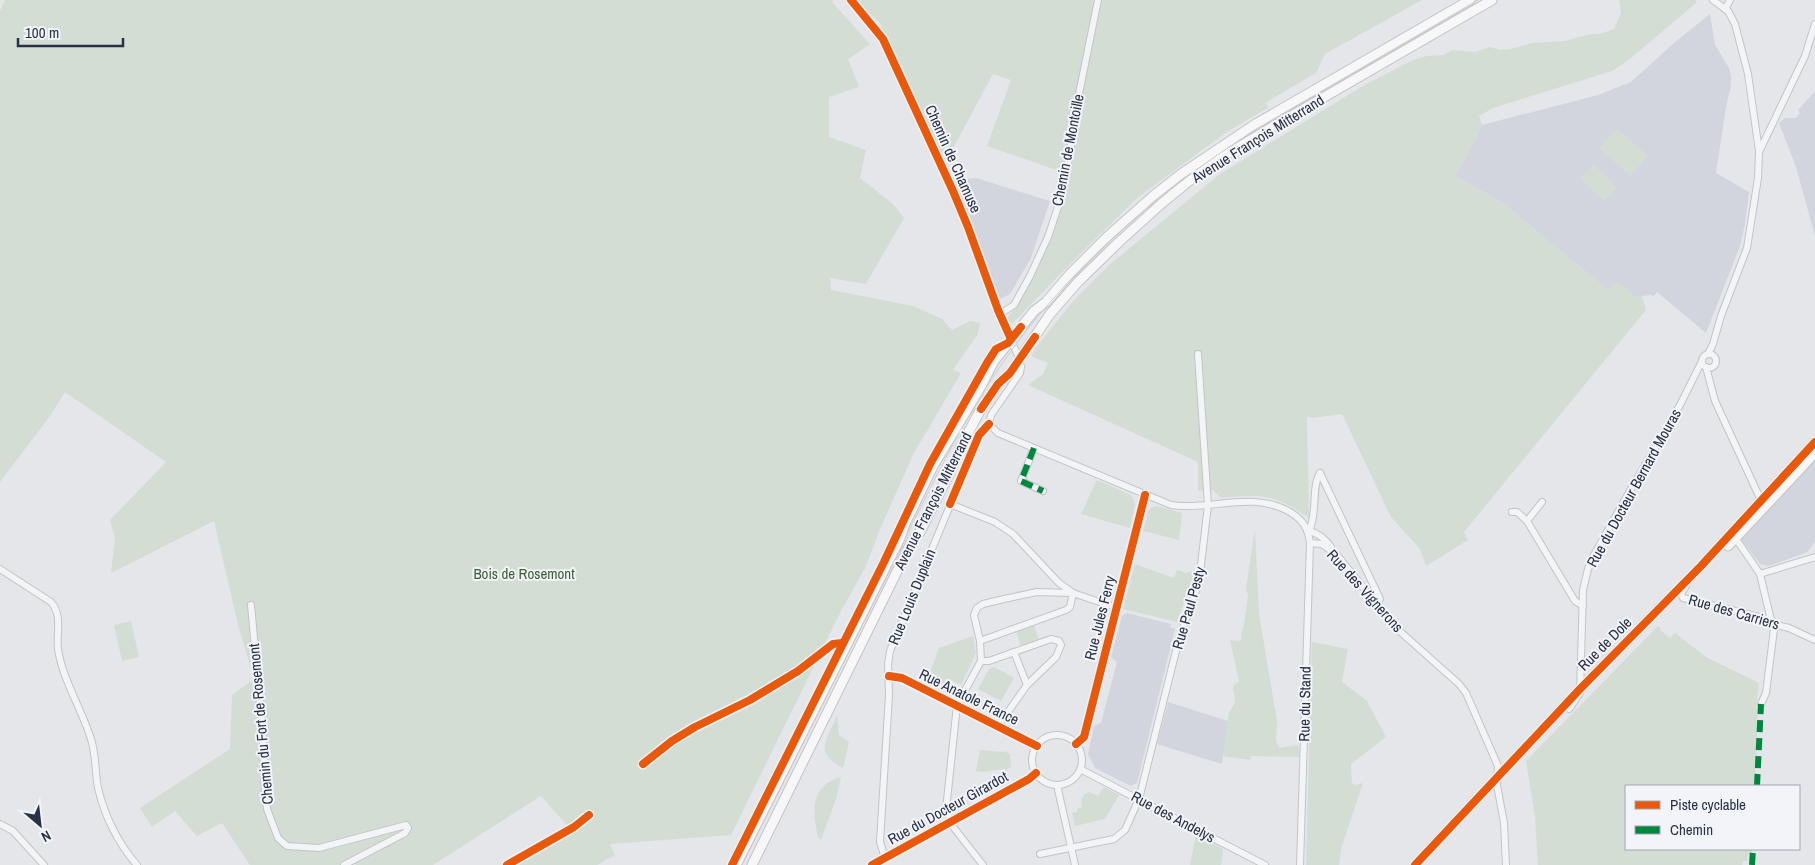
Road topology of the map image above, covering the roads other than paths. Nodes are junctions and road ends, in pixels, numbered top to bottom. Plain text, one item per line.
1 (851, 0) edge
2 (1098, 0) edge
3 (1470, 0) edge
4 (1492, 0) edge
5 (1713, 0) edge
6 (1730, 0) edge
7 (1725, 9) junction
8 (1815, 24) edge
9 (1759, 152) junction
10 (1000, 314) junction
11 (1011, 339) junction
12 (1713, 344) junction
13 (1198, 354) dead end
14 (1708, 354) junction
15 (1019, 358) junction
16 (1715, 362) junction
17 (1704, 365) junction
18 (1710, 385) junction
19 (989, 424) junction
20 (1815, 442) edge
21 (1034, 448) junction
22 (1815, 453) edge
23 (1043, 491) dead end
24 (1145, 495) junction
25 (1542, 502) dead end
26 (1760, 502) junction
27 (950, 504) junction
28 (1208, 505) junction
29 (1512, 512) dead end
30 (1526, 521) junction
31 (1746, 523) junction
32 (1309, 531) junction
33 (1736, 539) junction
34 (1310, 543) junction
35 (1337, 555) junction
36 (1815, 557) edge
37 (1702, 566) junction
38 (0, 569) edge
39 (1760, 574) junction
40 (1073, 593) junction
41 (1682, 595) junction
42 (1377, 604) junction
43 (251, 605) dead end
44 (1583, 606) junction
45 (1117, 608) junction
46 (1771, 620) junction
47 (1777, 625) junction
48 (1815, 640) edge
49 (980, 641) junction
50 (1014, 652) junction
51 (981, 661) junction
52 (889, 676) junction
53 (1027, 685) junction
54 (1580, 689) junction
55 (1760, 704) dead end
56 (957, 705) junction
57 (1569, 709) junction
58 (998, 726) junction
59 (1076, 744) junction
60 (1037, 746) junction
61 (1080, 769) junction
62 (1036, 774) junction
63 (1497, 781) junction
64 (1057, 785) junction
65 (1139, 799) junction
66 (589, 815) dead end
67 (951, 822) junction
68 (0, 824) edge
69 (1071, 848) junction
70 (1040, 854) dead end
71 (885, 858) junction
72 (44, 865) edge
73 (137, 865) edge
74 (344, 865) edge
75 (507, 865) edge
76 (736, 865) edge
77 (752, 865) edge
78 (872, 865) edge
79 (983, 865) edge
80 (1075, 865) edge
81 (1265, 865) edge
82 (1300, 865) edge
83 (1415, 865) edge
84 (1422, 865) edge
85 (1506, 865) edge

1 - 10 street, Chemin de Chamuse
2 - 10 street, Chemin de Montoille
3 - 11 main road, Avenue François Mitterrand
4 - 15 main road, Avenue François Mitterrand
5 - 7 street
6 - 7 street
7 - 9 street
8 - 9 street
9 - 12 street
10 - 11 street, Chemin de Chamuse
11 - 15 street, Chemin de Chamuse
11 - 76 main road, Avenue François Mitterrand
12 - 14 street
12 - 16 street
13 - 28 street, Rue Paul Pesty
14 - 16 street
14 - 17 street
15 - 19 street, Rue Louis Duplain
15 - 77 main road, Avenue François Mitterrand
16 - 17 street
16 - 18 street
17 - 18 street
17 - 44 street, Rue du Docteur Bernard Mouras
18 - 26 street
19 - 21 street
19 - 27 street, Rue Louis Duplain
20 - 26 main road, Rue de Dole
21 - 23 street
21 - 24 street
22 - 31 main road, Rue de Dole
24 - 28 street
24 - 45 street, Rue Jules Ferry
25 - 30 street
26 - 31 main road, Rue de Dole
27 - 40 street
27 - 52 street, Rue Louis Duplain
28 - 32 street
28 - 65 street, Rue Paul Pesty
29 - 30 street
30 - 44 street
31 - 33 main road, Rue de Dole
31 - 37 main road, Rue de Dole
32 - 34 street, Rue des Vignerons
32 - 35 street
32 - 42 street, Rue des Vignerons
33 - 39 street
33 - 41 main road, Rue de Dole
34 - 35 street, Rue des Vignerons
34 - 82 street, Rue du Stand
35 - 42 street, Rue des Vignerons
36 - 39 street
37 - 41 street
37 - 54 main road, Rue de Dole
38 - 73 street
39 - 46 street
40 - 45 street
40 - 49 street
40 - 49 street
41 - 46 street, Rue des Carriers
41 - 57 main road, Rue de Dole
42 - 63 street, Rue des Vignerons
43 - 74 street, Chemin du Fort de Rosemont
44 - 54 street, Rue du Docteur Bernard Mouras
45 - 59 street, Rue Jules Ferry
46 - 47 street, Rue des Carriers
47 - 48 street, Rue des Carriers
47 - 55 street
49 - 51 street
50 - 51 street
50 - 53 street
50 - 53 street
51 - 56 street
52 - 56 street, Rue Anatole France
52 - 71 street, Rue Louis Duplain
53 - 58 street
54 - 57 street
54 - 63 main road, Rue de Dole
56 - 58 street, Rue Anatole France
56 - 67 street
57 - 63 main road, Rue de Dole
58 - 60 street, Rue Anatole France
59 - 60 street
59 - 61 street
60 - 62 street
61 - 64 street
61 - 65 street, Rue des Andelys
62 - 64 street
62 - 67 street, Rue du Docteur Girardot
63 - 83 main road, Rue de Dole
63 - 84 main road, Rue de Dole
63 - 85 street, Rue des Vignerons
64 - 69 street
65 - 69 street, Rue Paul Pesty
65 - 81 street, Rue des Andelys
66 - 75 street
67 - 71 street, Rue du Docteur Girardot
67 - 79 street
68 - 72 street
69 - 70 street, Rue Paul Pesty
69 - 80 street
71 - 78 street, Rue du Docteur Girardot

